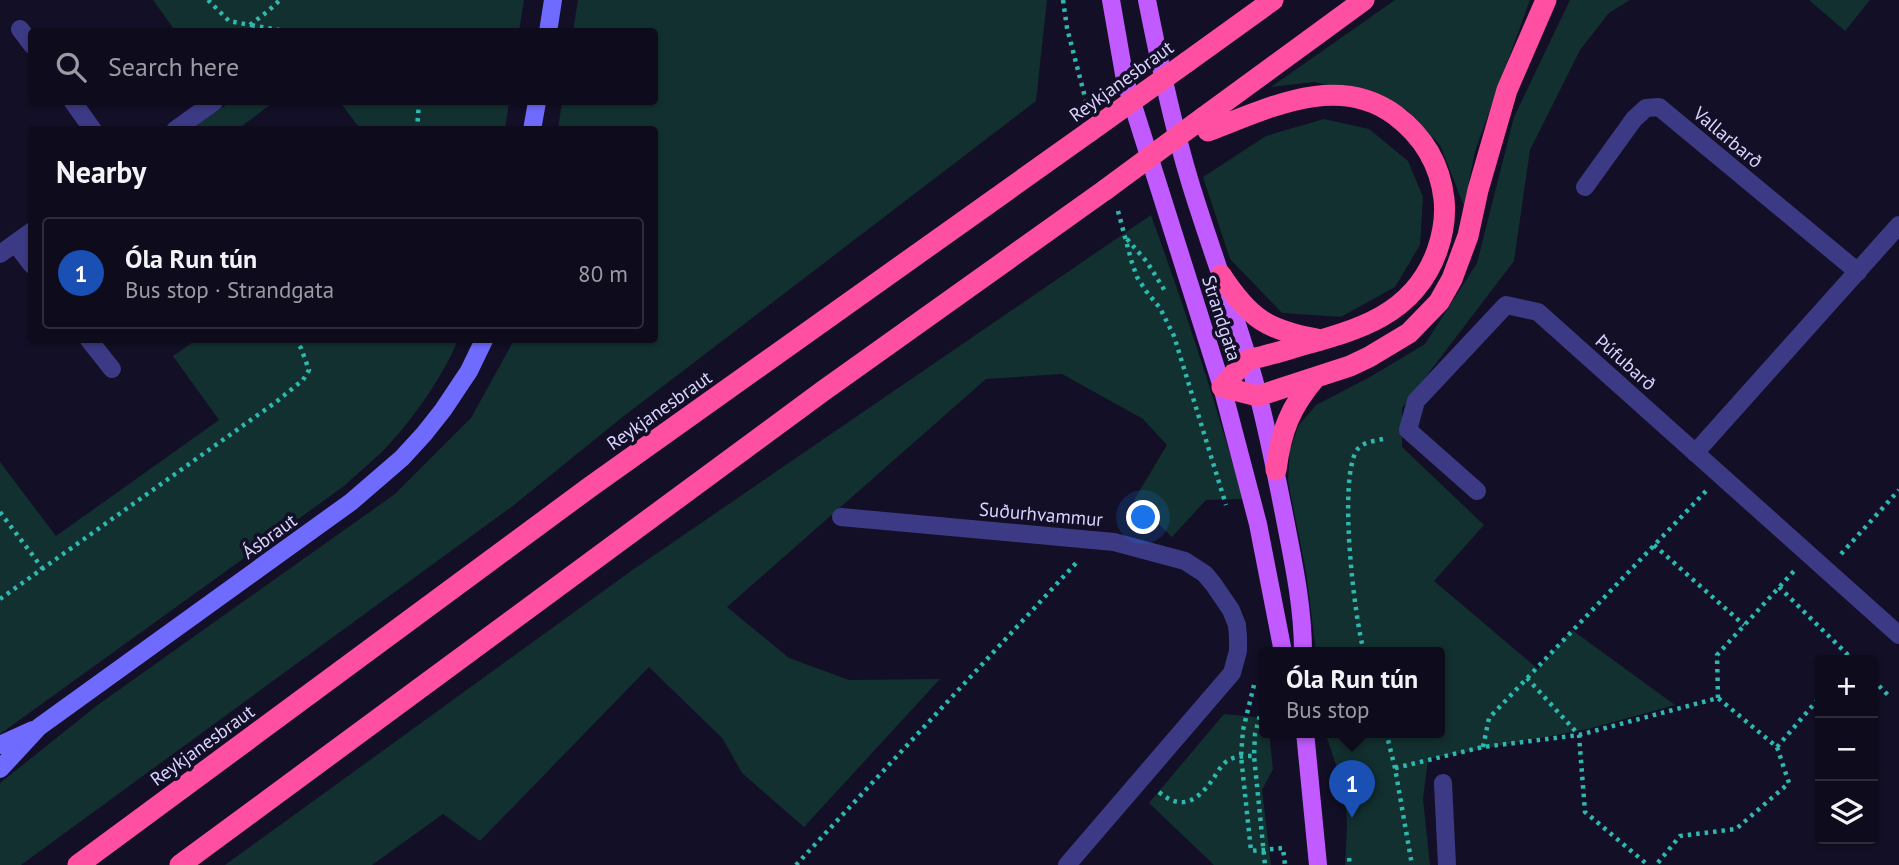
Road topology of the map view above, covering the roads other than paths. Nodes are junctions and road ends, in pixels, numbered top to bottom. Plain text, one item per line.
1 (553, 0) edge
2 (1111, 0) edge
3 (1147, 0) edge
4 (1273, 0) edge
5 (1364, 0) edge
6 (1546, 0) edge
7 (549, 28) edge
8 (20, 29) dead end
9 (28, 40) edge
10 (75, 105) edge
11 (210, 105) edge
12 (536, 105) edge
13 (1206, 124) junction
14 (90, 126) edge
15 (181, 126) edge
16 (533, 126) edge
17 (1585, 187) dead end
18 (1899, 225) edge
19 (28, 234) edge
20 (7, 248) edge
21 (28, 262) edge
22 (1857, 271) junction
23 (1221, 275) junction
24 (1322, 340) junction
25 (91, 343) edge
26 (483, 343) edge
27 (1248, 360) junction
28 (112, 369) dead end
29 (1316, 377) junction
30 (1222, 387) junction
31 (1258, 396) junction
32 (1695, 453) junction
33 (1276, 470) junction
34 (1477, 491) dead end
35 (841, 517) dead end
36 (1899, 635) edge
37 (1282, 647) edge
38 (1303, 647) edge
39 (39, 727) junction
40 (1307, 738) edge
41 (0, 745) edge
42 (0, 769) edge
43 (1443, 783) dead end
44 (78, 865) edge
45 (180, 865) edge
46 (1067, 865) edge
47 (1318, 865) edge
48 (1447, 865) edge

1 - 7 street
2 - 30 main road, Strandgata
3 - 23 main road, Strandgata
4 - 44 highway, Reykjanesbraut, bridge
5 - 13 highway
6 - 29 highway
8 - 9 street
10 - 14 street
11 - 15 street
12 - 16 street
13 - 24 highway
13 - 45 highway, bridge
17 - 22 street, Vallarbarð
18 - 22 street
19 - 20 street
20 - 21 street
22 - 32 street
23 - 24 highway
23 - 27 main road, Strandgata
24 - 27 highway
25 - 28 street
26 - 39 street, Ásbraut
27 - 30 highway
27 - 31 main road, Strandgata
29 - 31 highway
29 - 33 highway
30 - 31 highway
30 - 37 main road, Strandgata
31 - 33 main road, Strandgata
32 - 34 street, Þúfubarð
32 - 36 street, Þúfubarð
33 - 38 main road, Strandgata
35 - 46 street, Suðurhvammur
39 - 41 street, Ásbraut
39 - 42 street, Ásbraut
40 - 47 main road
43 - 48 street

